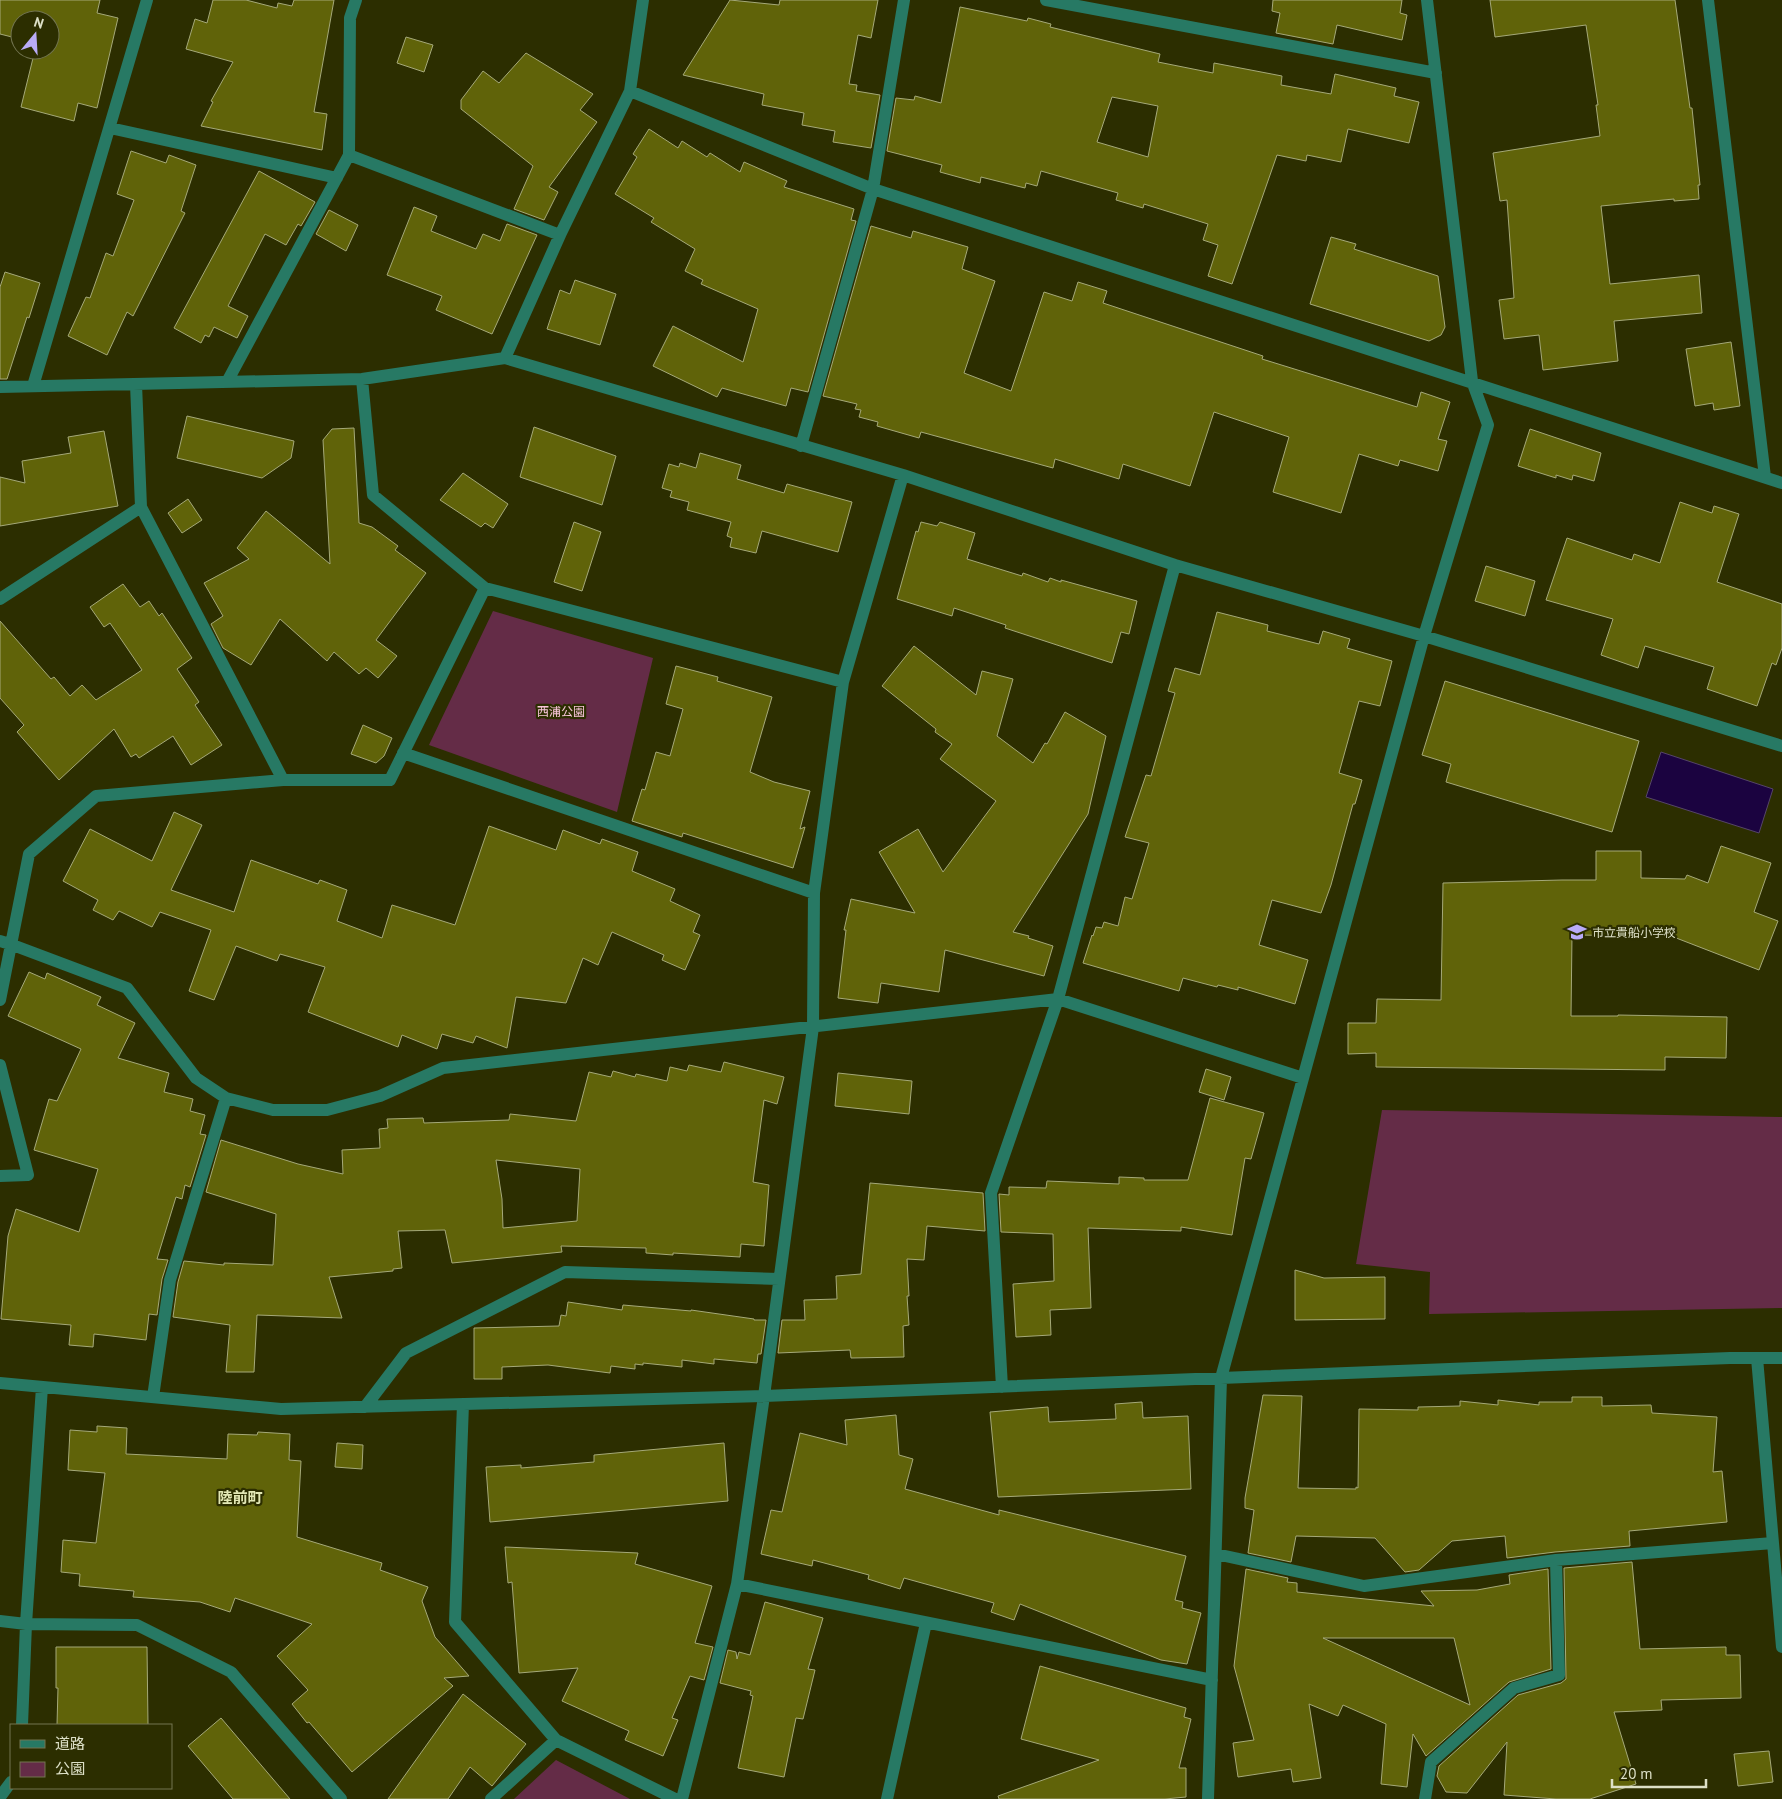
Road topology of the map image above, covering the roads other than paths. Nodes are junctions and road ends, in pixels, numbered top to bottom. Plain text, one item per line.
1 (148, 0) edge
2 (356, 0) edge
3 (643, 0) edge
4 (904, 0) edge
5 (1046, 0) edge
6 (1427, 0) edge
7 (1708, 0) edge
8 (1436, 74) junction
9 (630, 91) junction
10 (110, 128) junction
11 (349, 155) junction
12 (337, 178) junction
13 (873, 189) junction
14 (560, 235) junction
15 (505, 358) junction
16 (362, 379) junction
17 (1472, 381) junction
18 (227, 382) junction
19 (136, 384) junction
20 (33, 386) junction
21 (0, 387) edge
22 (801, 446) junction
23 (903, 475) junction
24 (1765, 477) junction
25 (1782, 483) edge
26 (141, 508) junction
27 (1175, 565) junction
28 (485, 588) junction
29 (0, 599) edge
30 (1424, 636) junction
31 (843, 682) junction
32 (1782, 746) edge
33 (403, 753) junction
34 (283, 780) junction
35 (814, 893) junction
36 (5, 943) edge
37 (1058, 999) junction
38 (0, 1000) edge
39 (813, 1027) junction
40 (0, 1065) edge
41 (1303, 1078) junction
42 (226, 1098) junction
43 (0, 1176) edge
44 (779, 1279) junction
45 (1757, 1358) junction
46 (1782, 1358) edge
47 (1221, 1378) junction
48 (0, 1383) edge
49 (42, 1387) junction
50 (1002, 1387) junction
51 (764, 1396) junction
52 (154, 1397) junction
53 (463, 1404) junction
54 (365, 1407) junction
55 (1773, 1543) junction
56 (1216, 1554) junction
57 (1556, 1560) junction
58 (737, 1584) junction
59 (0, 1621) edge
60 (926, 1623) junction
61 (26, 1624) junction
62 (1782, 1647) edge
63 (1212, 1680) junction
64 (22, 1724) edge
65 (556, 1740) junction
66 (10, 1783) edge
67 (0, 1797) edge
68 (341, 1799) edge
69 (491, 1799) edge
70 (675, 1799) edge
71 (682, 1799) edge
72 (887, 1799) edge
73 (1208, 1799) edge
74 (1425, 1799) edge

1 - 10 street
2 - 11 street
3 - 9 street
4 - 13 street
5 - 8 street
6 - 8 street
7 - 24 street
8 - 17 street
9 - 13 street
9 - 14 street
10 - 12 street
10 - 20 street
11 - 12 street
11 - 14 street
12 - 18 street
13 - 17 street
13 - 22 street
14 - 15 street
15 - 16 street
15 - 22 street
16 - 18 street
16 - 28 street
17 - 24 street
17 - 30 street
18 - 19 street
19 - 20 street
19 - 26 street
20 - 21 street
22 - 23 street
23 - 27 street
23 - 31 street
24 - 25 street
26 - 29 street
26 - 34 street
27 - 30 street
27 - 37 street
28 - 31 street
28 - 33 street
30 - 32 street
30 - 41 street
31 - 35 street
33 - 34 street
33 - 35 street
34 - 36 street
35 - 39 street
36 - 38 street
36 - 42 street
37 - 39 street
37 - 41 street
37 - 50 street
39 - 42 street
39 - 44 street
40 - 43 street
41 - 47 street
42 - 52 street
44 - 51 street
44 - 54 street
45 - 46 street
45 - 47 street
45 - 55 street
47 - 50 street
47 - 56 street
48 - 49 street
49 - 52 street
49 - 61 street
50 - 51 street
51 - 53 street
51 - 58 street
52 - 54 street
53 - 54 street
53 - 65 street
55 - 57 street
55 - 62 street
56 - 57 street
56 - 63 street
57 - 74 street
58 - 60 street
58 - 71 street
59 - 61 street
60 - 63 street
60 - 72 street
61 - 64 street
61 - 68 street
63 - 73 street
65 - 69 street
65 - 70 street
66 - 67 street

